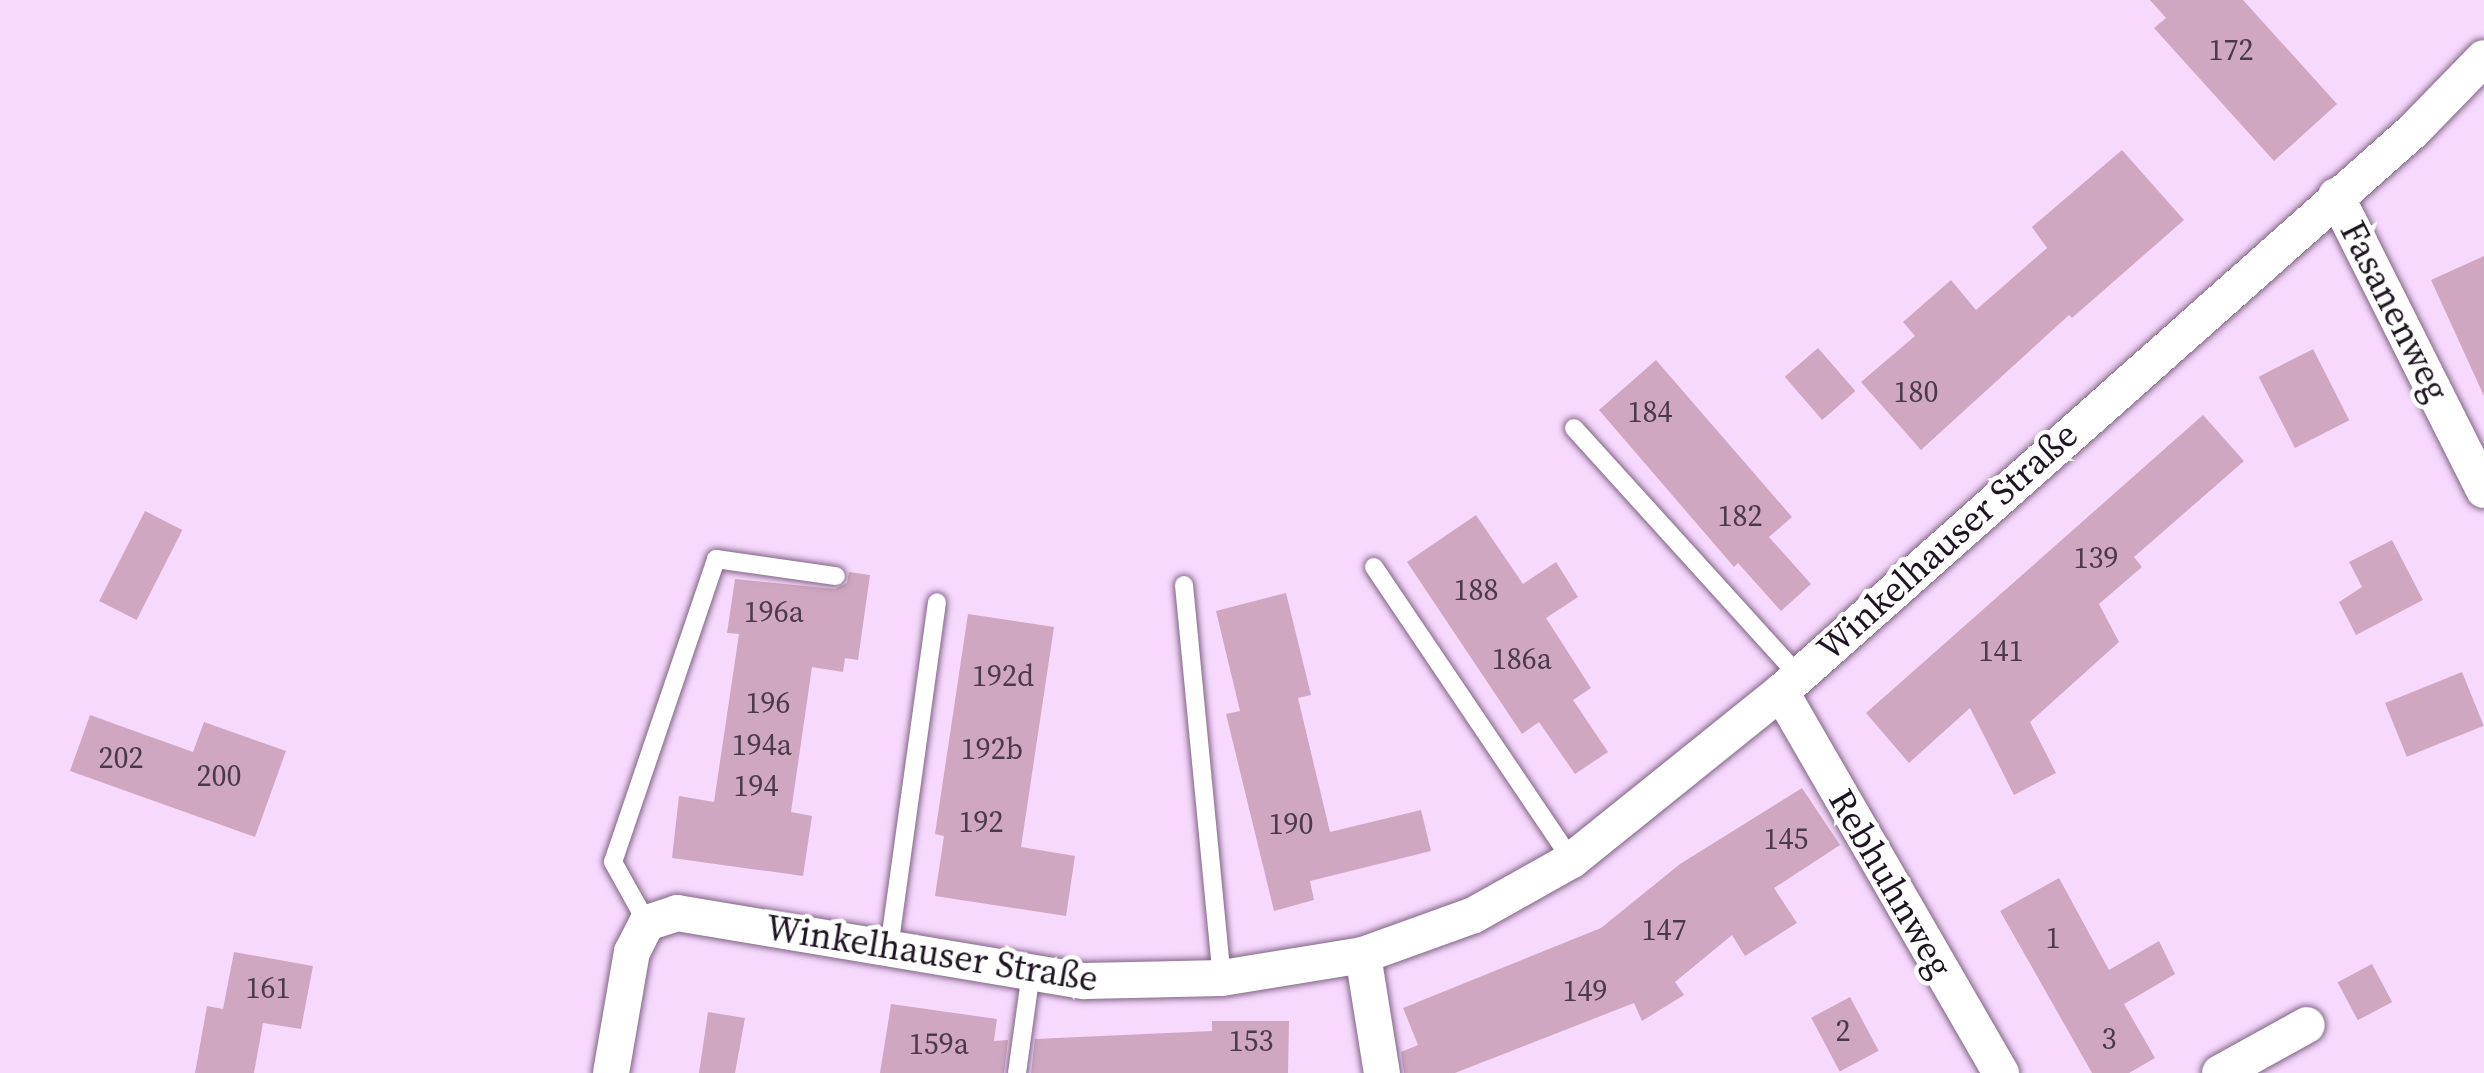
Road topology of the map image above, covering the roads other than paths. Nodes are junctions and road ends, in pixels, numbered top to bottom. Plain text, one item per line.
1 (2484, 58) edge
2 (2336, 196) junction
3 (1574, 428) dead end
4 (2484, 490) edge
5 (1375, 567) dead end
6 (836, 576) dead end
7 (1184, 585) dead end
8 (937, 602) dead end
9 (1789, 683) junction
10 (1572, 860) junction
11 (647, 923) junction
12 (889, 948) junction
13 (1363, 955) junction
14 (1031, 972) junction
15 (1222, 978) junction
16 (2307, 1025) dead end
17 (611, 1073) edge
18 (1016, 1073) edge
19 (1382, 1073) edge
20 (2001, 1073) edge
21 (2220, 1073) edge

1 - 2 street, Winkelhauser Straße
2 - 4 street, Fasanenweg
2 - 9 street, Winkelhauser Straße
3 - 9 lane
5 - 10 lane
6 - 11 lane
7 - 15 lane
8 - 12 lane
9 - 10 street, Winkelhauser Straße
9 - 20 street, Rebhuhnweg
10 - 13 street, Winkelhauser Straße
11 - 12 street, Winkelhauser Straße
11 - 17 street
12 - 14 street, Winkelhauser Straße
13 - 15 street, Winkelhauser Straße
13 - 19 street
14 - 15 street, Winkelhauser Straße
14 - 18 lane
16 - 21 street

